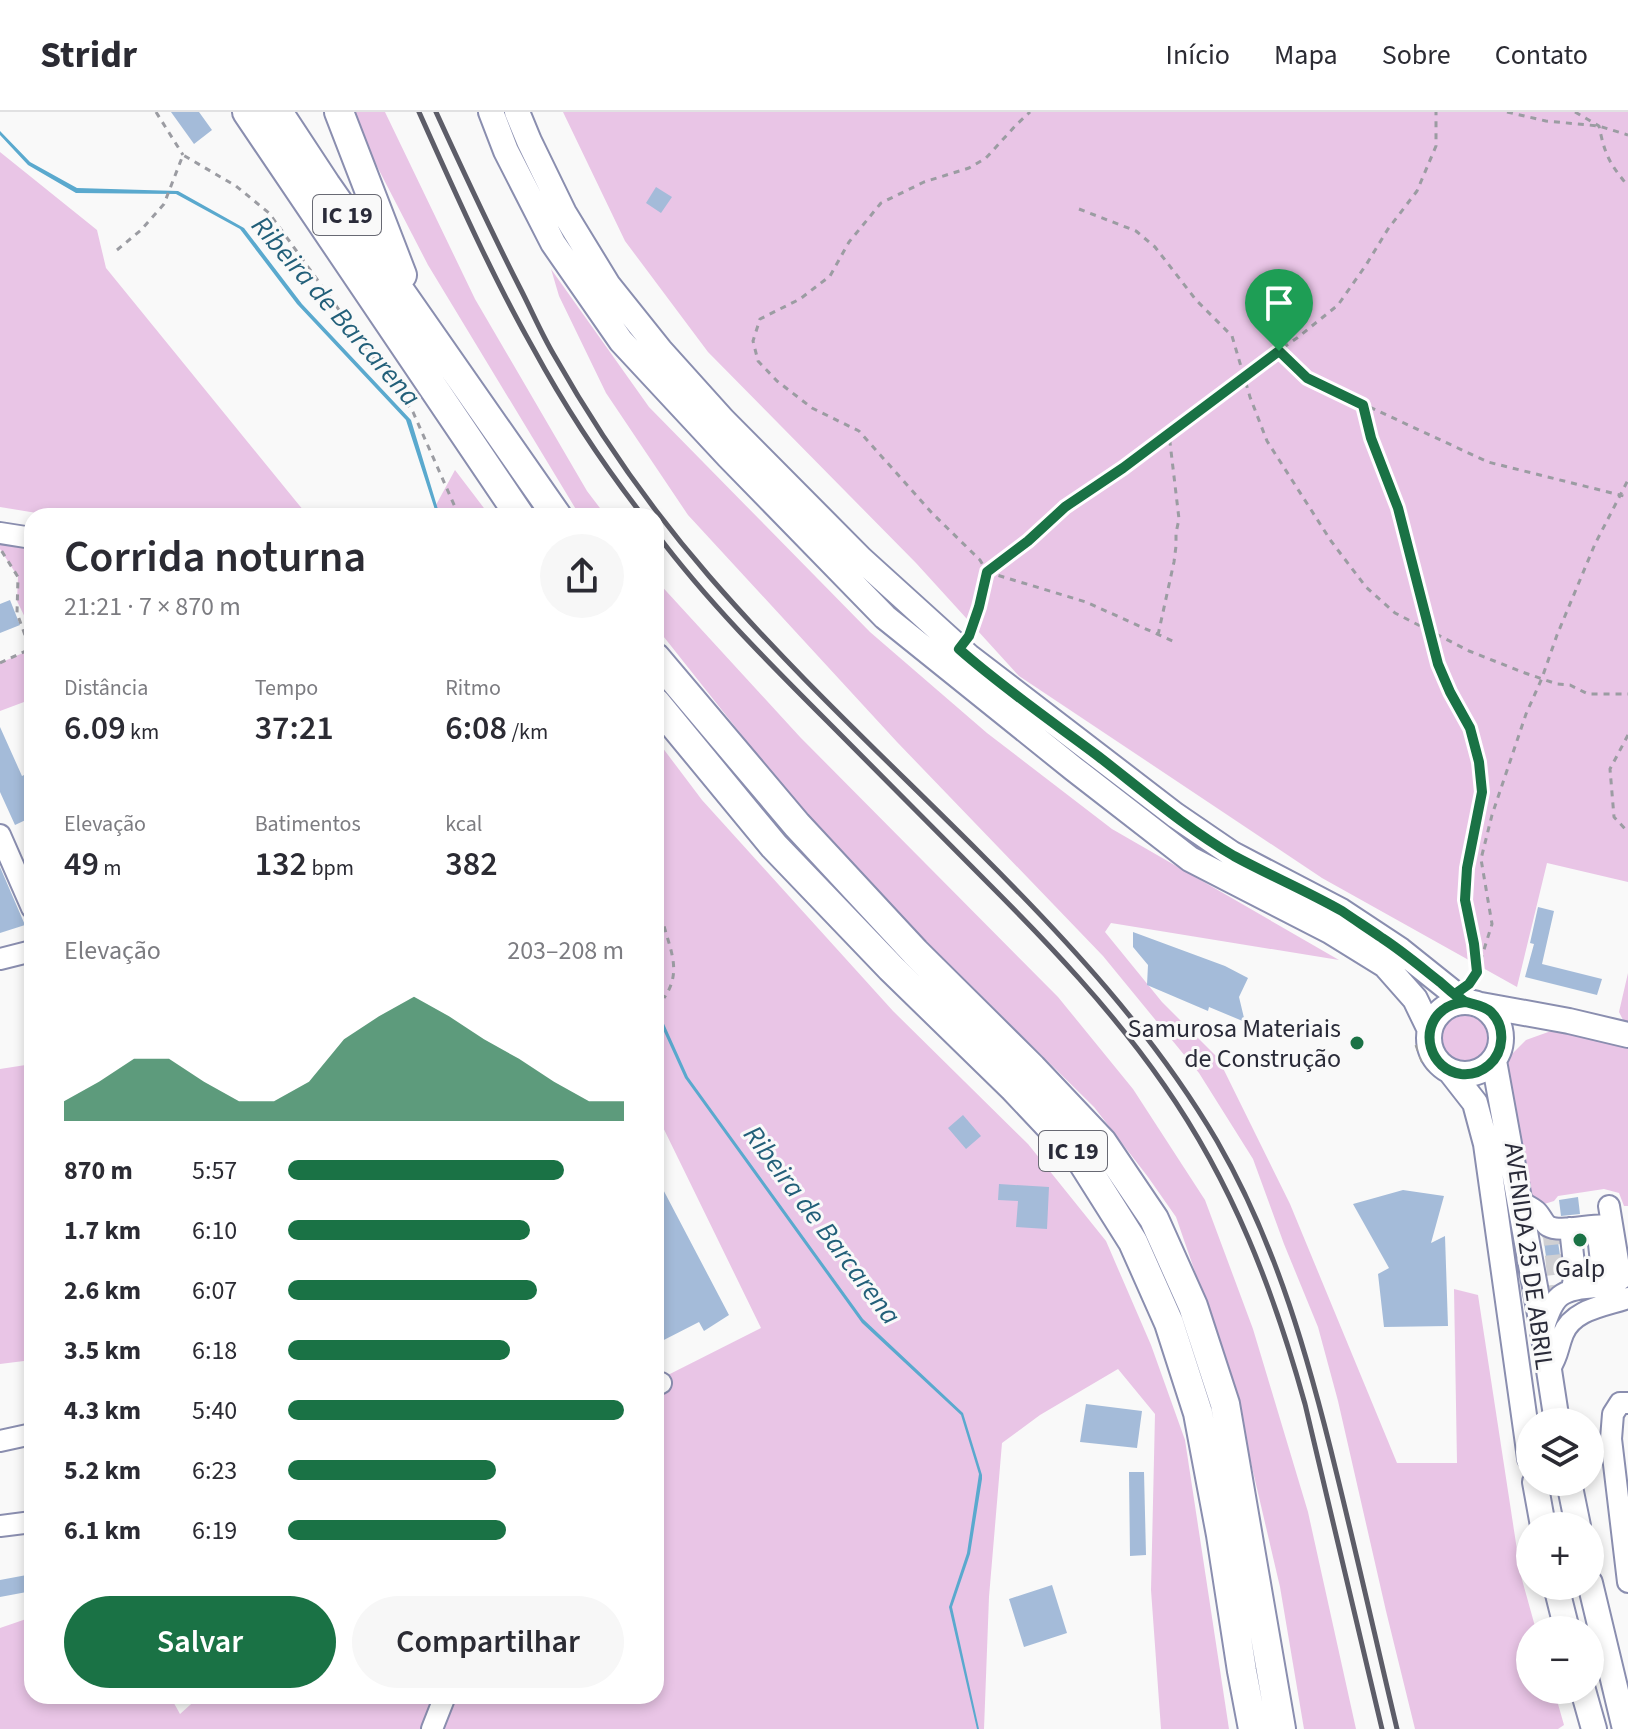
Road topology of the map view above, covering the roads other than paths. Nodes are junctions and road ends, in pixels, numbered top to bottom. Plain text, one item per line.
1 (247, 112) edge
2 (278, 112) edge
3 (339, 112) edge
4 (491, 112) edge
5 (517, 112) edge
6 (418, 317) junction
7 (515, 508) edge
8 (551, 508) edge
9 (0, 533) edge
10 (24, 537) edge
11 (664, 667) edge
12 (664, 713) edge
13 (0, 835) edge
14 (24, 890) edge
15 (24, 953) edge
16 (0, 959) edge
17 (1467, 1000) junction
18 (1569, 1021) junction
19 (1430, 1030) junction
20 (1628, 1035) edge
21 (1497, 1054) junction
22 (1450, 1071) junction
23 (1519, 1201) junction
24 (1570, 1228) junction
25 (1572, 1289) junction
26 (1628, 1298) edge
27 (1543, 1331) junction
28 (1549, 1370) junction
29 (1523, 1408) edge
30 (1555, 1408) edge
31 (1621, 1408) edge
32 (24, 1436) edge
33 (0, 1441) edge
34 (24, 1523) edge
35 (0, 1526) edge
36 (1628, 1582) edge
37 (1594, 1600) edge
38 (442, 1704) edge
39 (1587, 1704) edge
40 (432, 1729) edge
41 (1253, 1729) edge
42 (1281, 1729) edge
43 (1594, 1729) edge
44 (1625, 1729) edge

1 - 7 highway, IC 19
2 - 6 highway, IC 19
3 - 6 highway
4 - 19 main road
5 - 17 main road
6 - 8 highway, IC 19
9 - 10 street
11 - 42 highway, IC 19
12 - 41 highway, IC 19
13 - 14 street
15 - 16 street
17 - 18 main road
17 - 19 main road
17 - 21 main road
18 - 20 main road
18 - 21 main road
19 - 22 main road
21 - 22 main road
21 - 23 main road, AVENIDA 25 DE ABRIL
22 - 29 main road, AVENIDA 25 DE ABRIL
23 - 24 street
23 - 27 main road, AVENIDA 25 DE ABRIL
24 - 25 street
24 - 25 street
25 - 27 street
26 - 28 street
27 - 28 main road, AVENIDA 25 DE ABRIL
28 - 30 main road, AVENIDA 25 DE ABRIL
31 - 36 street
32 - 33 street
34 - 35 street
37 - 44 main road
38 - 40 street
39 - 43 main road

